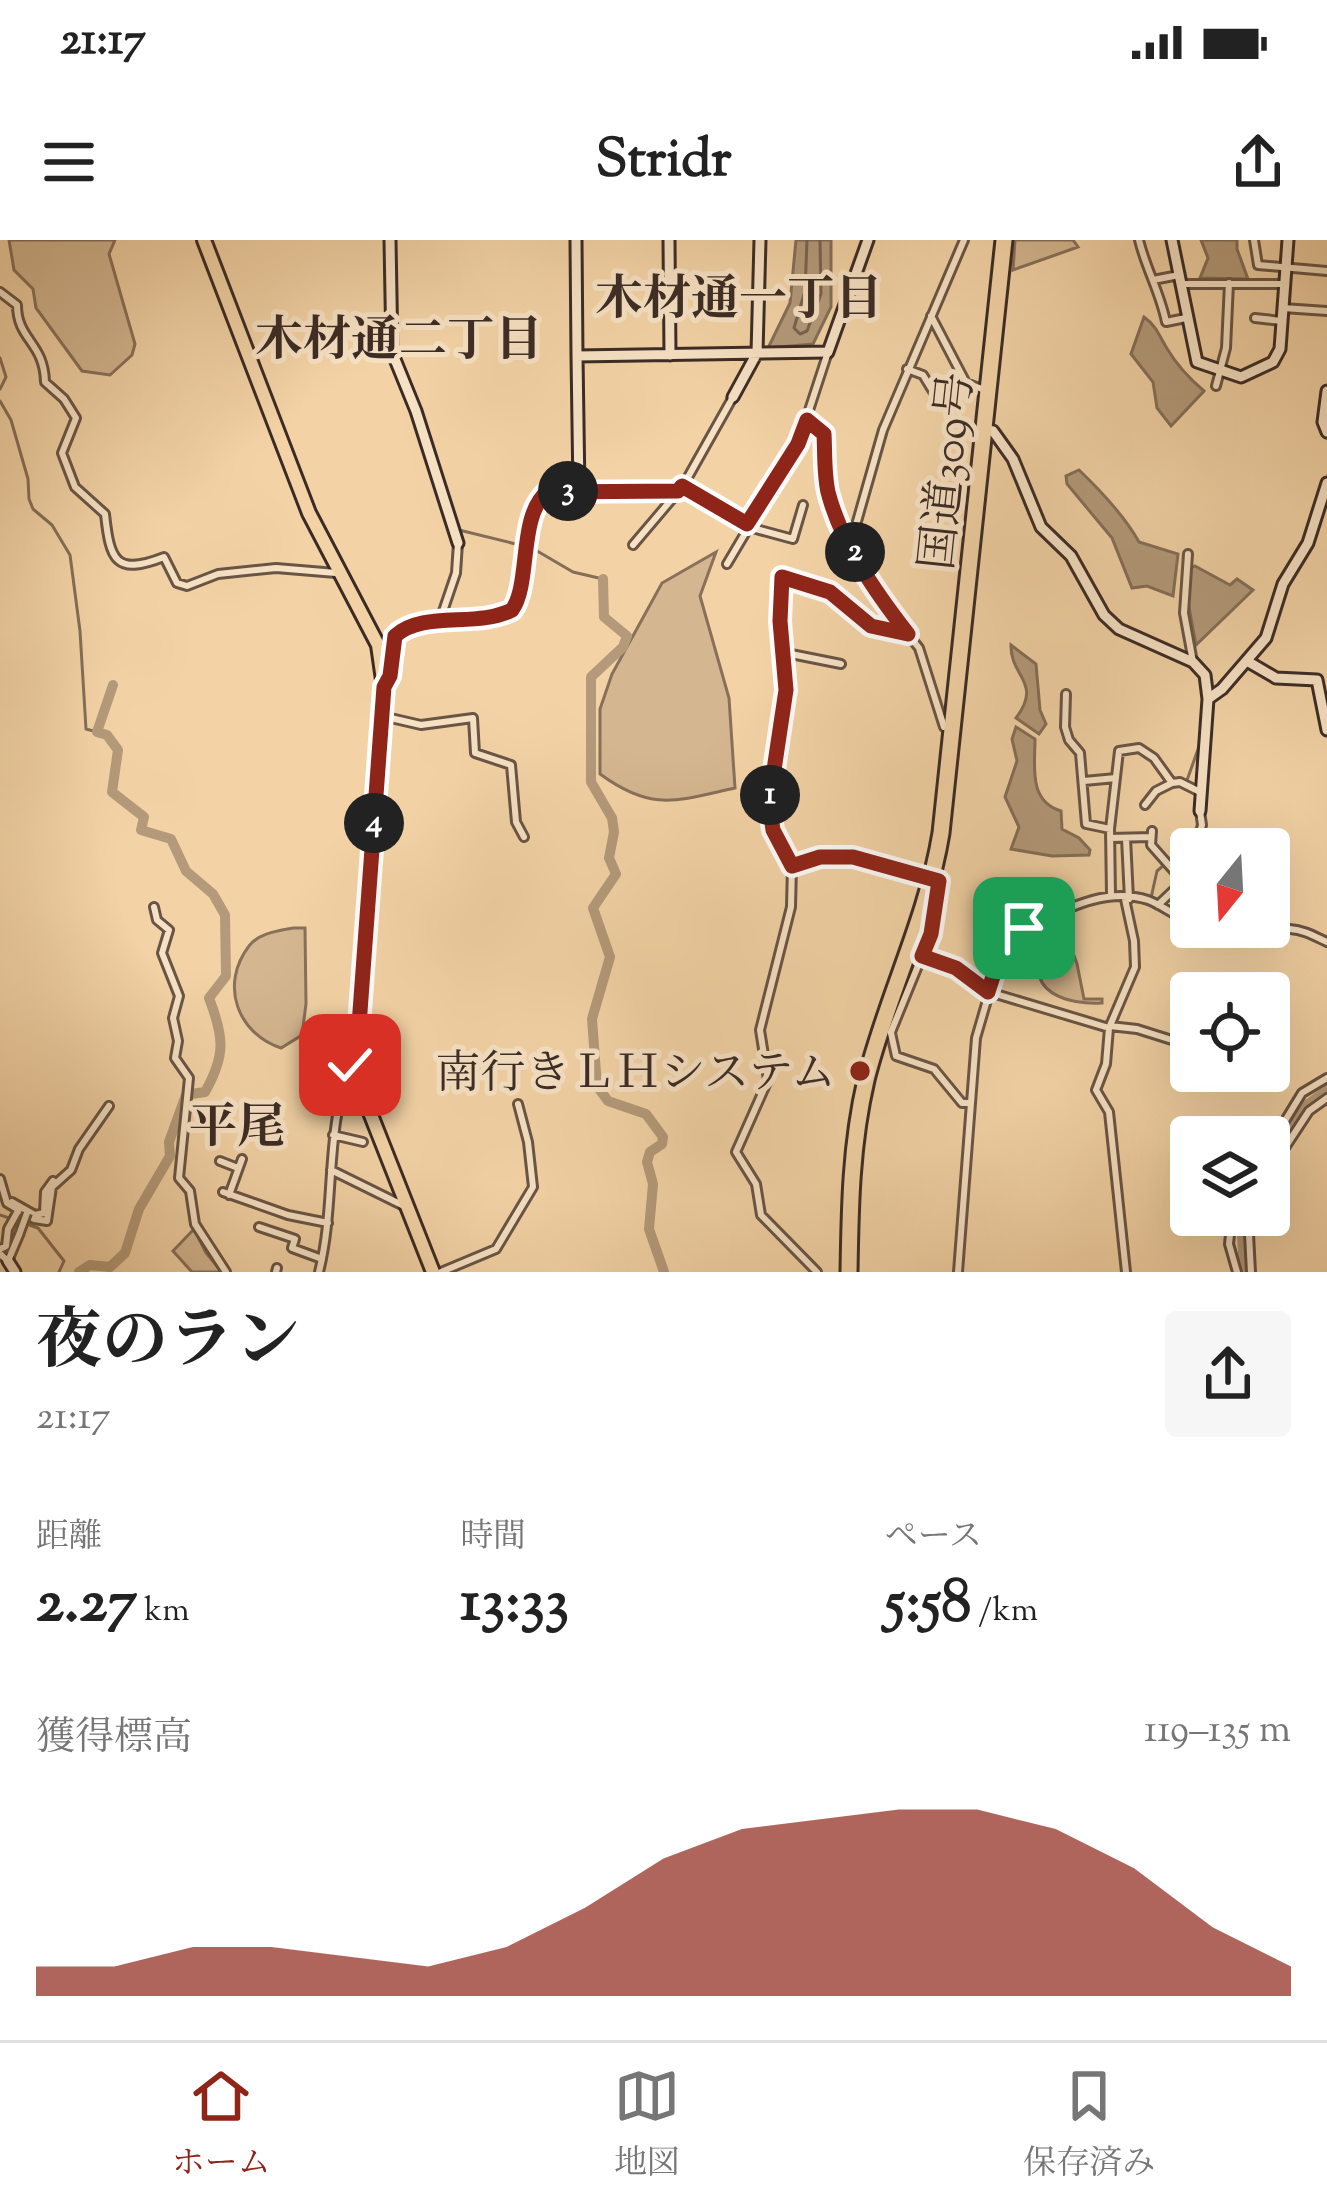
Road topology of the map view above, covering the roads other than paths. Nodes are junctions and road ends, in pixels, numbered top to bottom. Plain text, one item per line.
1 (204, 240) edge
2 (390, 240) edge
3 (576, 240) edge
4 (669, 240) edge
5 (760, 240) edge
6 (868, 240) edge
7 (964, 240) edge
8 (999, 240) edge
9 (1139, 240) edge
10 (1172, 240) edge
11 (1254, 240) edge
12 (1288, 240) edge
13 (1286, 268) junction
14 (1327, 271) edge
15 (1154, 280) junction
16 (1179, 280) junction
17 (1229, 283) junction
18 (1285, 284) junction
19 (0, 292) edge
20 (1283, 308) junction
21 (1327, 310) edge
22 (931, 316) junction
23 (1255, 318) dead end
24 (1186, 319) junction
25 (1282, 321) junction
26 (828, 352) junction
27 (758, 353) junction
28 (670, 355) junction
29 (577, 356) junction
30 (908, 369) junction
31 (1220, 370) junction
32 (1216, 386) dead end
33 (982, 389) junction
34 (1327, 391) edge
35 (733, 397) joint
36 (938, 398) dead end
37 (807, 420) junction
38 (982, 429) junction
39 (1327, 432) edge
40 (1327, 483) edge
41 (680, 488) junction
42 (579, 491) junction
43 (803, 505) dead end
44 (747, 524) junction
45 (458, 543) joint
46 (851, 543) junction
47 (633, 545) dead end
48 (1188, 554) dead end
49 (727, 564) dead end
50 (340, 573) junction
51 (439, 623) junction
52 (908, 634) junction
53 (784, 653) junction
54 (1247, 661) junction
55 (1193, 662) junction
56 (841, 664) dead end
57 (384, 687) junction
58 (1066, 694) dead end
59 (1208, 699) junction
60 (382, 716) junction
61 (944, 727) junction
62 (1327, 730) edge
63 (1116, 778) junction
64 (1084, 781) junction
65 (1172, 782) junction
66 (1202, 793) junction
67 (1145, 805) dead end
68 (1200, 811) joint
69 (1201, 828) edge
70 (1110, 833) junction
71 (524, 836) dead end
72 (1126, 838) junction
73 (792, 866) junction
74 (1170, 867) edge
75 (928, 878) junction
76 (1170, 892) edge
77 (1111, 895) junction
78 (1127, 899) junction
79 (992, 906) dead end
80 (1157, 906) junction
81 (154, 907) dead end
82 (1170, 912) edge
83 (1006, 914) dead end
84 (1024, 928) junction
85 (1290, 929) edge
86 (1008, 937) junction
87 (1327, 942) edge
88 (922, 956) junction
89 (988, 992) junction
90 (1110, 1027) junction
91 (887, 1029) junction
92 (1170, 1039) edge
93 (357, 1052) junction
94 (1327, 1078) edge
95 (1327, 1098) edge
96 (969, 1103) junction
97 (518, 1104) dead end
98 (109, 1106) dead end
99 (1288, 1116) edge
100 (333, 1135) junction
101 (1290, 1140) edge
102 (351, 1154) dead end
103 (220, 1161) dead end
104 (331, 1170) junction
105 (0, 1176) edge
106 (32, 1199) dead end
107 (405, 1205) junction
108 (22, 1212) junction
109 (328, 1223) junction
110 (259, 1227) dead end
111 (1230, 1236) edge
112 (1249, 1236) edge
113 (6, 1259) edge
114 (322, 1259) junction
115 (433, 1271) edge
116 (226, 1272) edge
117 (319, 1272) edge
118 (817, 1272) edge
119 (845, 1272) edge
120 (958, 1272) edge
121 (1126, 1272) edge
122 (1237, 1272) edge
123 (1251, 1272) edge

1 - 50 main road
2 - 45 street
3 - 29 street
4 - 28 street
5 - 27 street
6 - 26 street
7 - 22 street
8 - 33 highway, 国道309号
8 - 38 highway, 国道309号
9 - 15 street
10 - 16 street
11 - 13 street
12 - 13 street
13 - 14 street
13 - 18 street
15 - 16 street
15 - 24 street
16 - 17 street
16 - 24 street
17 - 18 street
17 - 31 street
18 - 20 street
19 - 50 street
20 - 21 street
20 - 25 street
22 - 30 street
22 - 33 street
23 - 25 street
24 - 31 street
25 - 31 street
26 - 27 street
26 - 37 street
27 - 28 street
27 - 35 street
28 - 29 street
29 - 42 street
30 - 36 street
30 - 46 street
31 - 32 street
33 - 38 highway, 国道309号
34 - 39 street
35 - 41 street
37 - 44 street
37 - 46 street
38 - 55 street
38 - 61 highway, 国道309号
38 - 75 highway, 国道309号
40 - 54 street
41 - 42 street
41 - 44 street
41 - 47 street
42 - 51 street
43 - 44 street
44 - 49 street
45 - 51 street
46 - 52 street
48 - 55 street
50 - 57 main road
51 - 57 street
52 - 53 street
52 - 61 street
53 - 56 street
53 - 73 street
54 - 59 street
54 - 62 street
55 - 59 street
57 - 60 main road
58 - 64 street
59 - 66 street
60 - 71 street
60 - 93 main road
61 - 75 highway, 国道309号
63 - 64 street
63 - 65 street
63 - 70 street
64 - 70 street
65 - 66 street
65 - 67 street
66 - 68 street
68 - 69 street
70 - 72 street
70 - 77 street
72 - 74 street
72 - 78 street
73 - 75 street
73 - 118 street
75 - 88 street
75 - 91 highway, 国道309号
75 - 119 highway, 国道309号
76 - 80 street
77 - 78 street
77 - 84 street
78 - 80 street
78 - 90 street
79 - 84 street
80 - 82 street
81 - 116 street
83 - 86 street
84 - 86 street
85 - 87 street
86 - 89 street
88 - 89 street
88 - 91 street
89 - 90 street
89 - 96 street
90 - 92 street
90 - 121 street
91 - 96 street
91 - 119 highway, 国道309号
93 - 100 street
93 - 107 main road
94 - 99 street
95 - 101 street
96 - 120 street
97 - 115 street
98 - 108 street
100 - 102 street
100 - 104 street
103 - 109 street
104 - 107 street
104 - 109 street
105 - 108 street
106 - 108 street
107 - 115 main road
108 - 113 street, bridge
108 - 113 street
109 - 114 street
110 - 114 street
111 - 122 street
112 - 123 street
114 - 117 street

